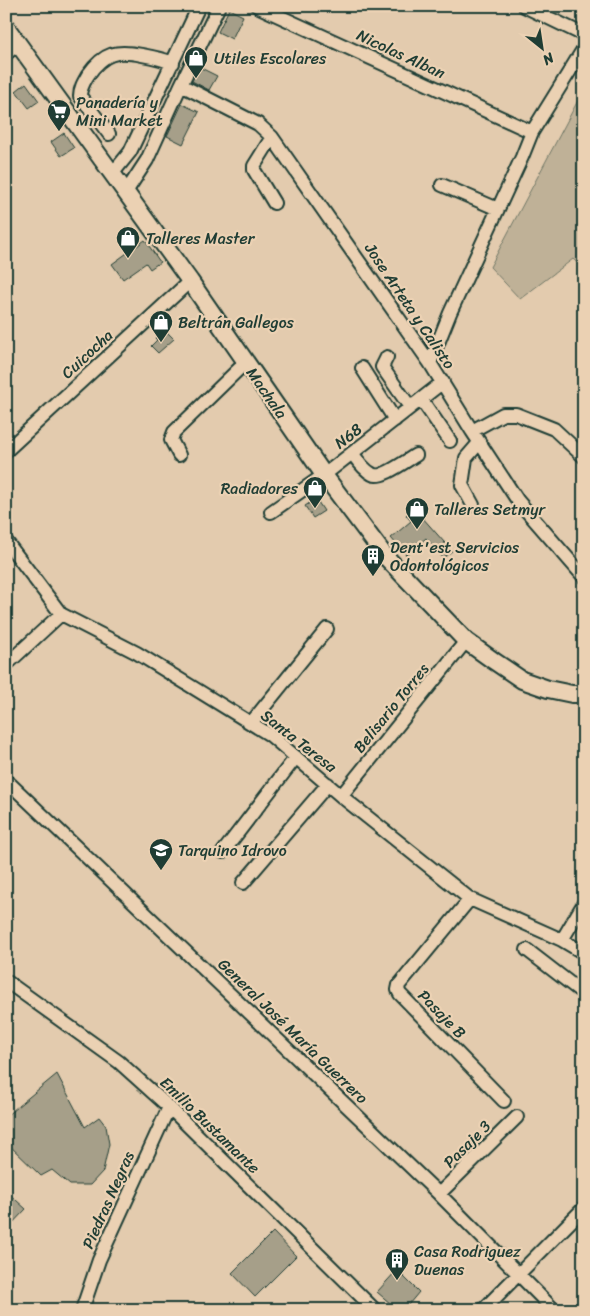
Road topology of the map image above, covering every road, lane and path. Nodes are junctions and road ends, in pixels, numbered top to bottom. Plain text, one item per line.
1 (199, 6) edge
2 (219, 6) edge
3 (256, 6) edge
4 (524, 6) edge
5 (6, 27) edge
6 (584, 35) edge
7 (19, 43) junction
8 (584, 48) edge
9 (6, 54) edge
10 (173, 63) junction
11 (181, 85) junction
12 (532, 132) junction
13 (109, 134) dead end
14 (272, 136) junction
15 (113, 174) junction
16 (442, 185) dead end
17 (126, 192) junction
18 (274, 203) dead end
19 (498, 209) junction
20 (190, 282) junction
21 (387, 357) dead end
22 (246, 362) junction
23 (430, 363) junction
24 (362, 368) dead end
25 (442, 382) junction
26 (421, 399) junction
27 (410, 407) junction
28 (395, 420) junction
29 (472, 431) junction
30 (450, 441) dead end
31 (479, 443) junction
32 (6, 451) edge
33 (352, 453) junction
34 (179, 455) dead end
35 (416, 455) dead end
36 (584, 457) edge
37 (324, 475) junction
38 (473, 505) dead end
39 (271, 512) dead end
40 (6, 541) edge
41 (584, 577) edge
42 (61, 614) junction
43 (327, 629) dead end
44 (466, 641) junction
45 (6, 665) edge
46 (584, 694) edge
47 (252, 723) junction
48 (296, 758) junction
49 (6, 780) edge
50 (328, 784) junction
51 (341, 796) junction
52 (223, 852) dead end
53 (243, 883) dead end
54 (470, 899) junction
55 (584, 903) edge
56 (562, 940) junction
57 (527, 950) dead end
58 (584, 953) edge
59 (6, 981) edge
60 (584, 994) edge
61 (504, 1101) dead end
62 (169, 1106) junction
63 (517, 1117) dead end
64 (439, 1194) junction
65 (584, 1208) edge
66 (519, 1273) junction
67 (82, 1310) edge
68 (376, 1310) edge
69 (483, 1310) edge
70 (554, 1310) edge

1 - 10 street
2 - 11 street
3 - 12 street, Nicolas Alban
4 - 6 street
5 - 7 main road, Machala
7 - 9 street
7 - 15 main road, Machala
8 - 12 street
10 - 13 street
10 - 15 street
11 - 14 street, Jose Arteta y Calisto
11 - 17 street
12 - 19 street
14 - 18 street
14 - 23 street, Jose Arteta y Calisto
15 - 17 main road, Machala
16 - 19 street
17 - 20 main road, Machala
19 - 23 street
20 - 22 main road, Machala
20 - 32 street, Cuicocha
21 - 27 street
22 - 34 street
22 - 37 main road, Machala
23 - 25 street, Jose Arteta y Calisto
24 - 28 street
25 - 26 street, N68
25 - 29 street, Jose Arteta y Calisto
26 - 27 street, N68
26 - 30 street
27 - 28 street, N68
28 - 33 street, N68
29 - 31 street, Jose Arteta y Calisto
29 - 36 street
31 - 38 street
31 - 41 street, Jose Arteta y Calisto
33 - 35 street
33 - 37 street, N68
37 - 39 street, N68
37 - 44 main road, Machala
40 - 42 street, Santa Teresa
42 - 45 street
42 - 47 street, Santa Teresa
43 - 47 street
44 - 46 main road, Machala
44 - 51 street, Belisario Torres
47 - 48 street, Santa Teresa
48 - 50 street, Santa Teresa
48 - 52 street
49 - 64 street, General José María Guerrero
50 - 51 street, Santa Teresa
50 - 53 street
51 - 54 street, Santa Teresa
54 - 56 street, Santa Teresa
54 - 61 street, Pasaje B
55 - 56 street
56 - 58 street, Santa Teresa
57 - 60 street
59 - 62 street, Emilio Bustamante
62 - 67 street, Piedras Negras
62 - 68 street, Emilio Bustamante
63 - 64 street, Pasaje 3
64 - 66 street, General José María Guerrero
65 - 66 street
66 - 69 street
66 - 70 street, General José María Guerrero

